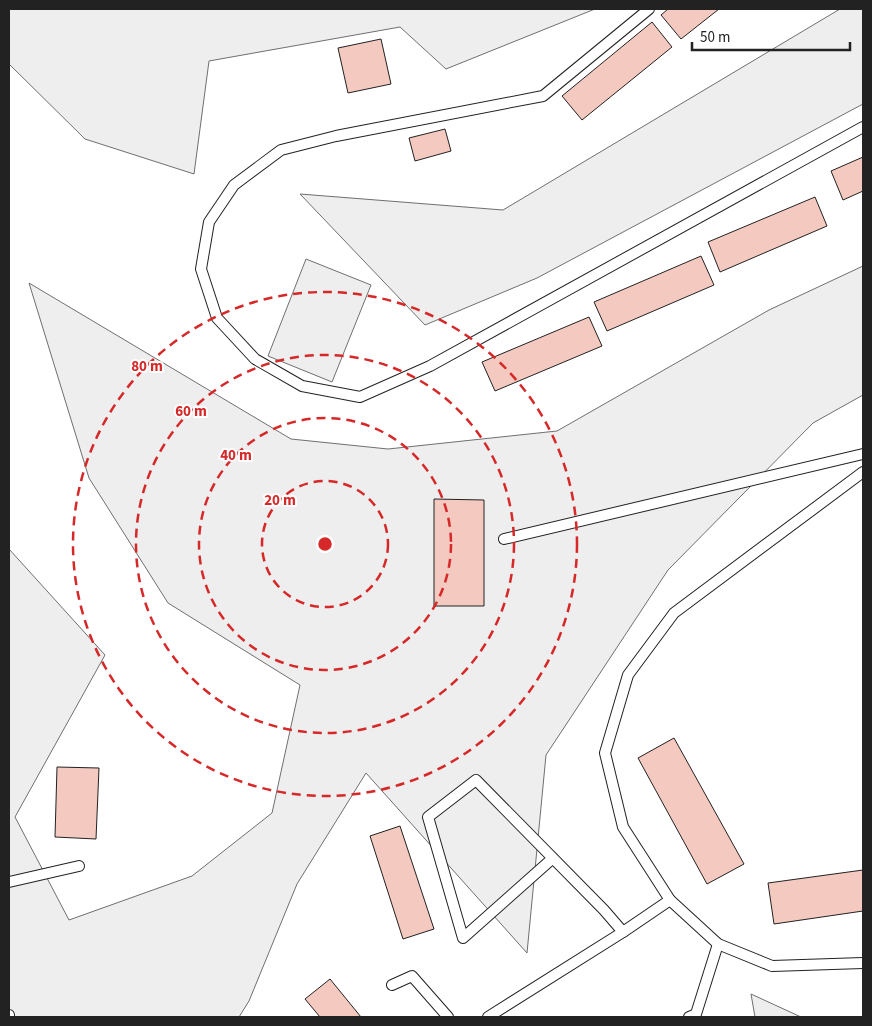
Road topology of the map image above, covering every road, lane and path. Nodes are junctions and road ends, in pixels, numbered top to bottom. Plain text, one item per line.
1 (650, 9) edge
2 (863, 127) edge
3 (863, 454) edge
4 (863, 472) edge
5 (504, 539) dead end
6 (553, 858) junction
7 (79, 866) dead end
8 (9, 882) edge
9 (670, 900) junction
10 (623, 932) junction
11 (718, 944) junction
12 (863, 964) edge
13 (392, 985) dead end
14 (694, 1016) edge
15 (448, 1017) edge
16 (488, 1017) edge

1 - 2 lane
3 - 5 lane
4 - 9 lane
6 - 6 lane
6 - 10 lane
7 - 8 lane
9 - 10 lane
9 - 11 lane
10 - 16 lane
11 - 12 lane
11 - 14 lane
13 - 15 lane

